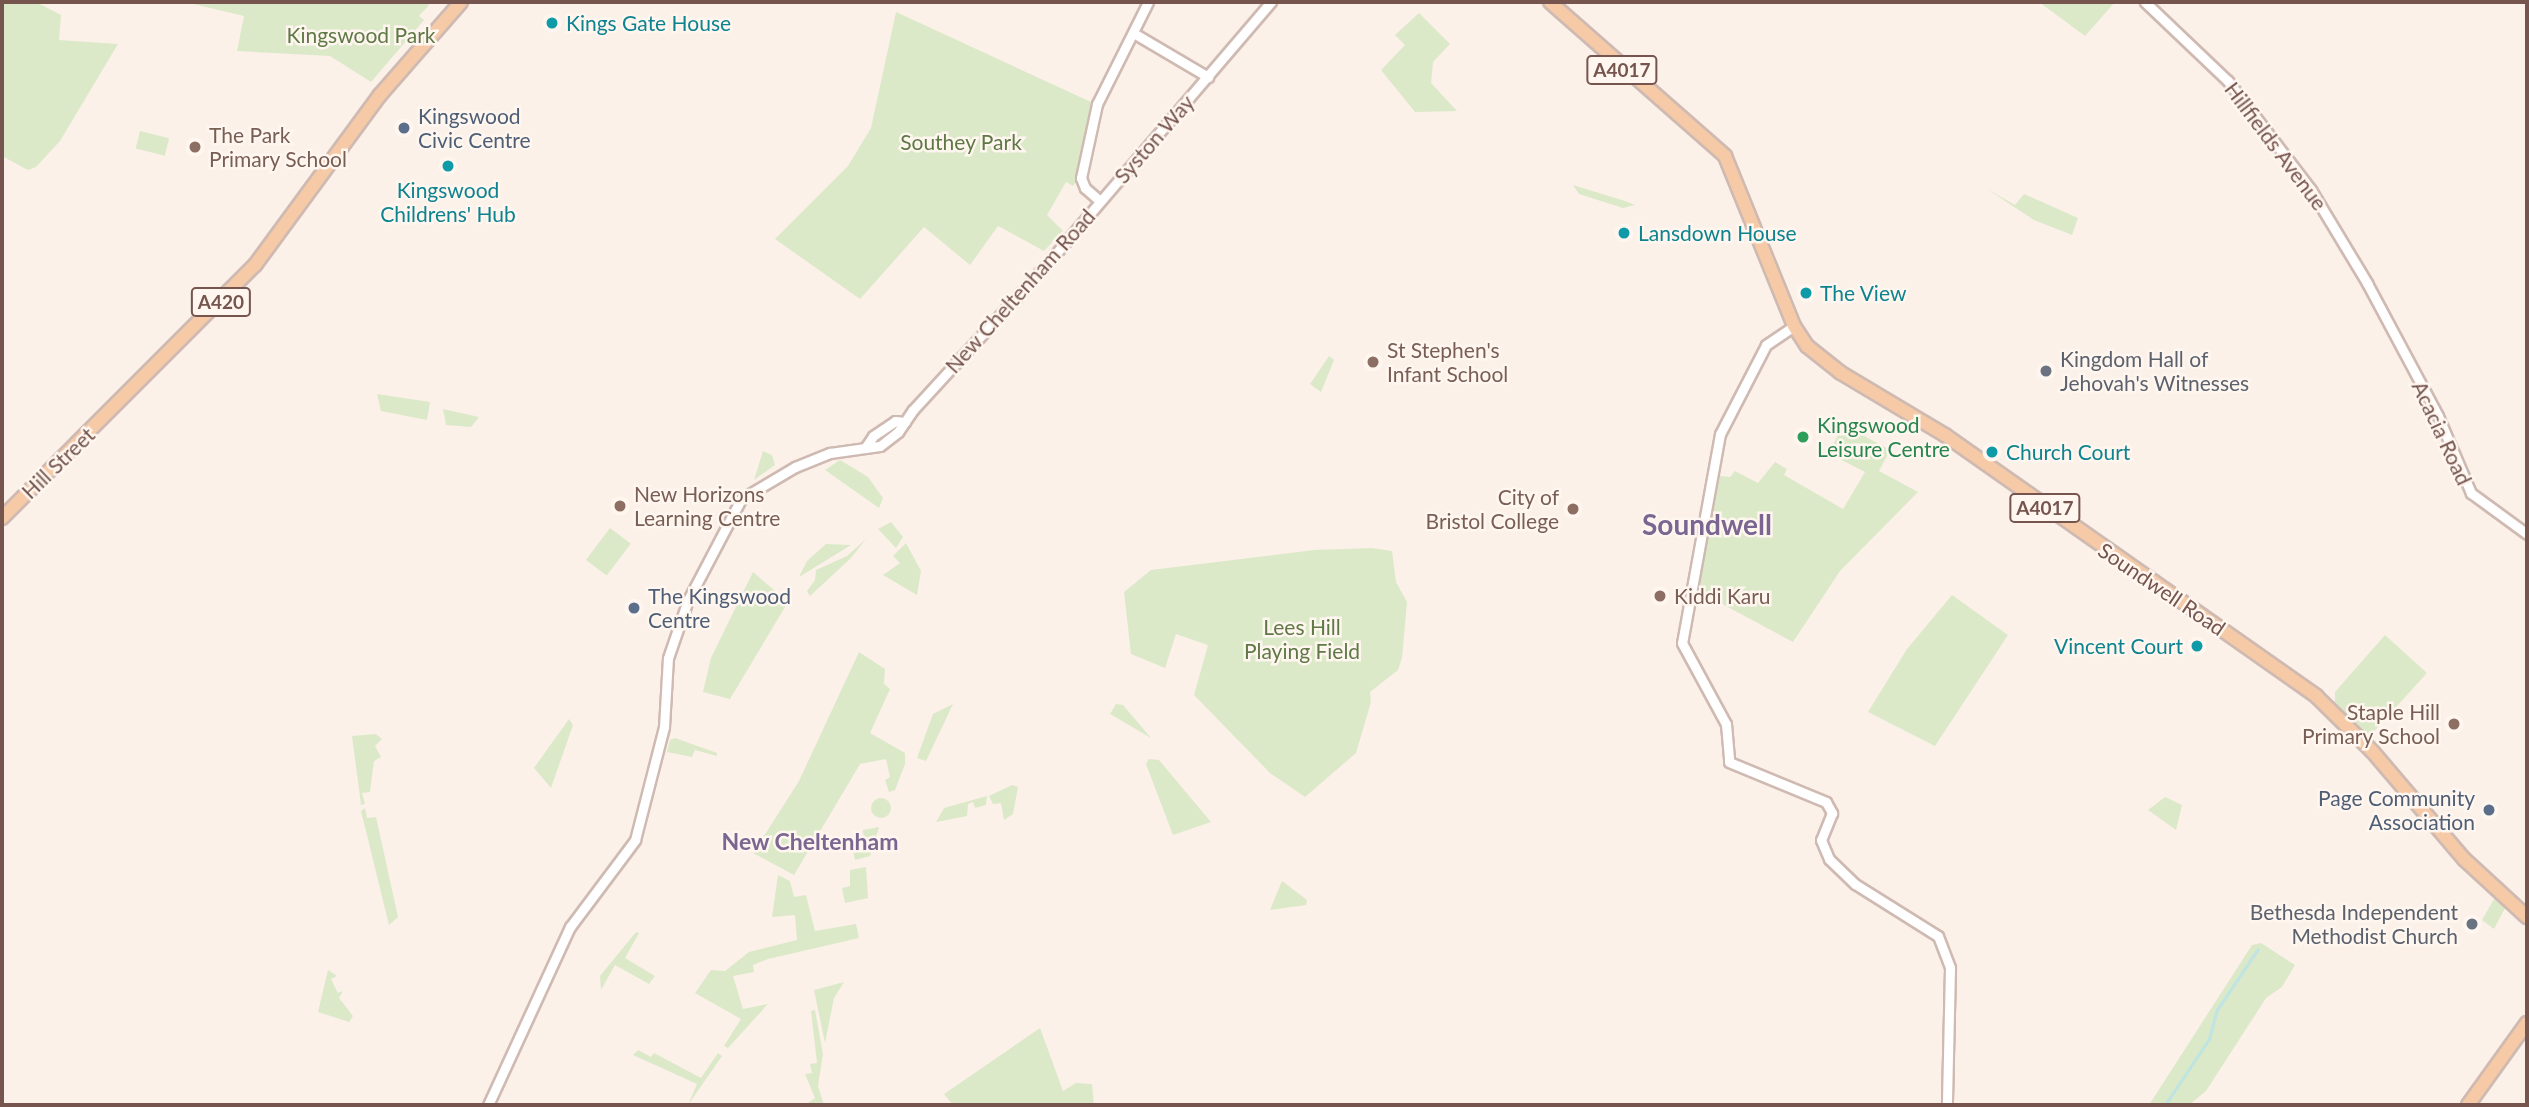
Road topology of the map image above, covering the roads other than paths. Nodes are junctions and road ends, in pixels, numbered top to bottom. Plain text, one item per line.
1 (461, 2) edge
2 (1149, 2) edge
3 (1271, 2) edge
4 (1550, 2) edge
5 (2145, 2) edge
6 (1135, 34) junction
7 (1208, 77) junction
8 (1100, 201) junction
9 (2381, 310) joint
10 (1794, 326) junction
11 (2, 518) edge
12 (2527, 534) edge
13 (2527, 917) edge
14 (2527, 1023) edge
15 (488, 1105) edge
16 (1947, 1105) edge
17 (2468, 1105) edge

1 - 11 main road, Hill Street / A420
2 - 6 street, New Cheltenham Road
3 - 7 street, Syston Way
4 - 10 main road, Soundwell Road / A4017
5 - 9 street, Hillfields Avenue
6 - 7 street, Syston Way
6 - 8 street, New Cheltenham Road
7 - 8 street, Syston Way
8 - 15 street, New Cheltenham Road
9 - 12 street, Acacia Road
10 - 13 main road, Soundwell Road / A4017
10 - 16 street
14 - 17 main road

